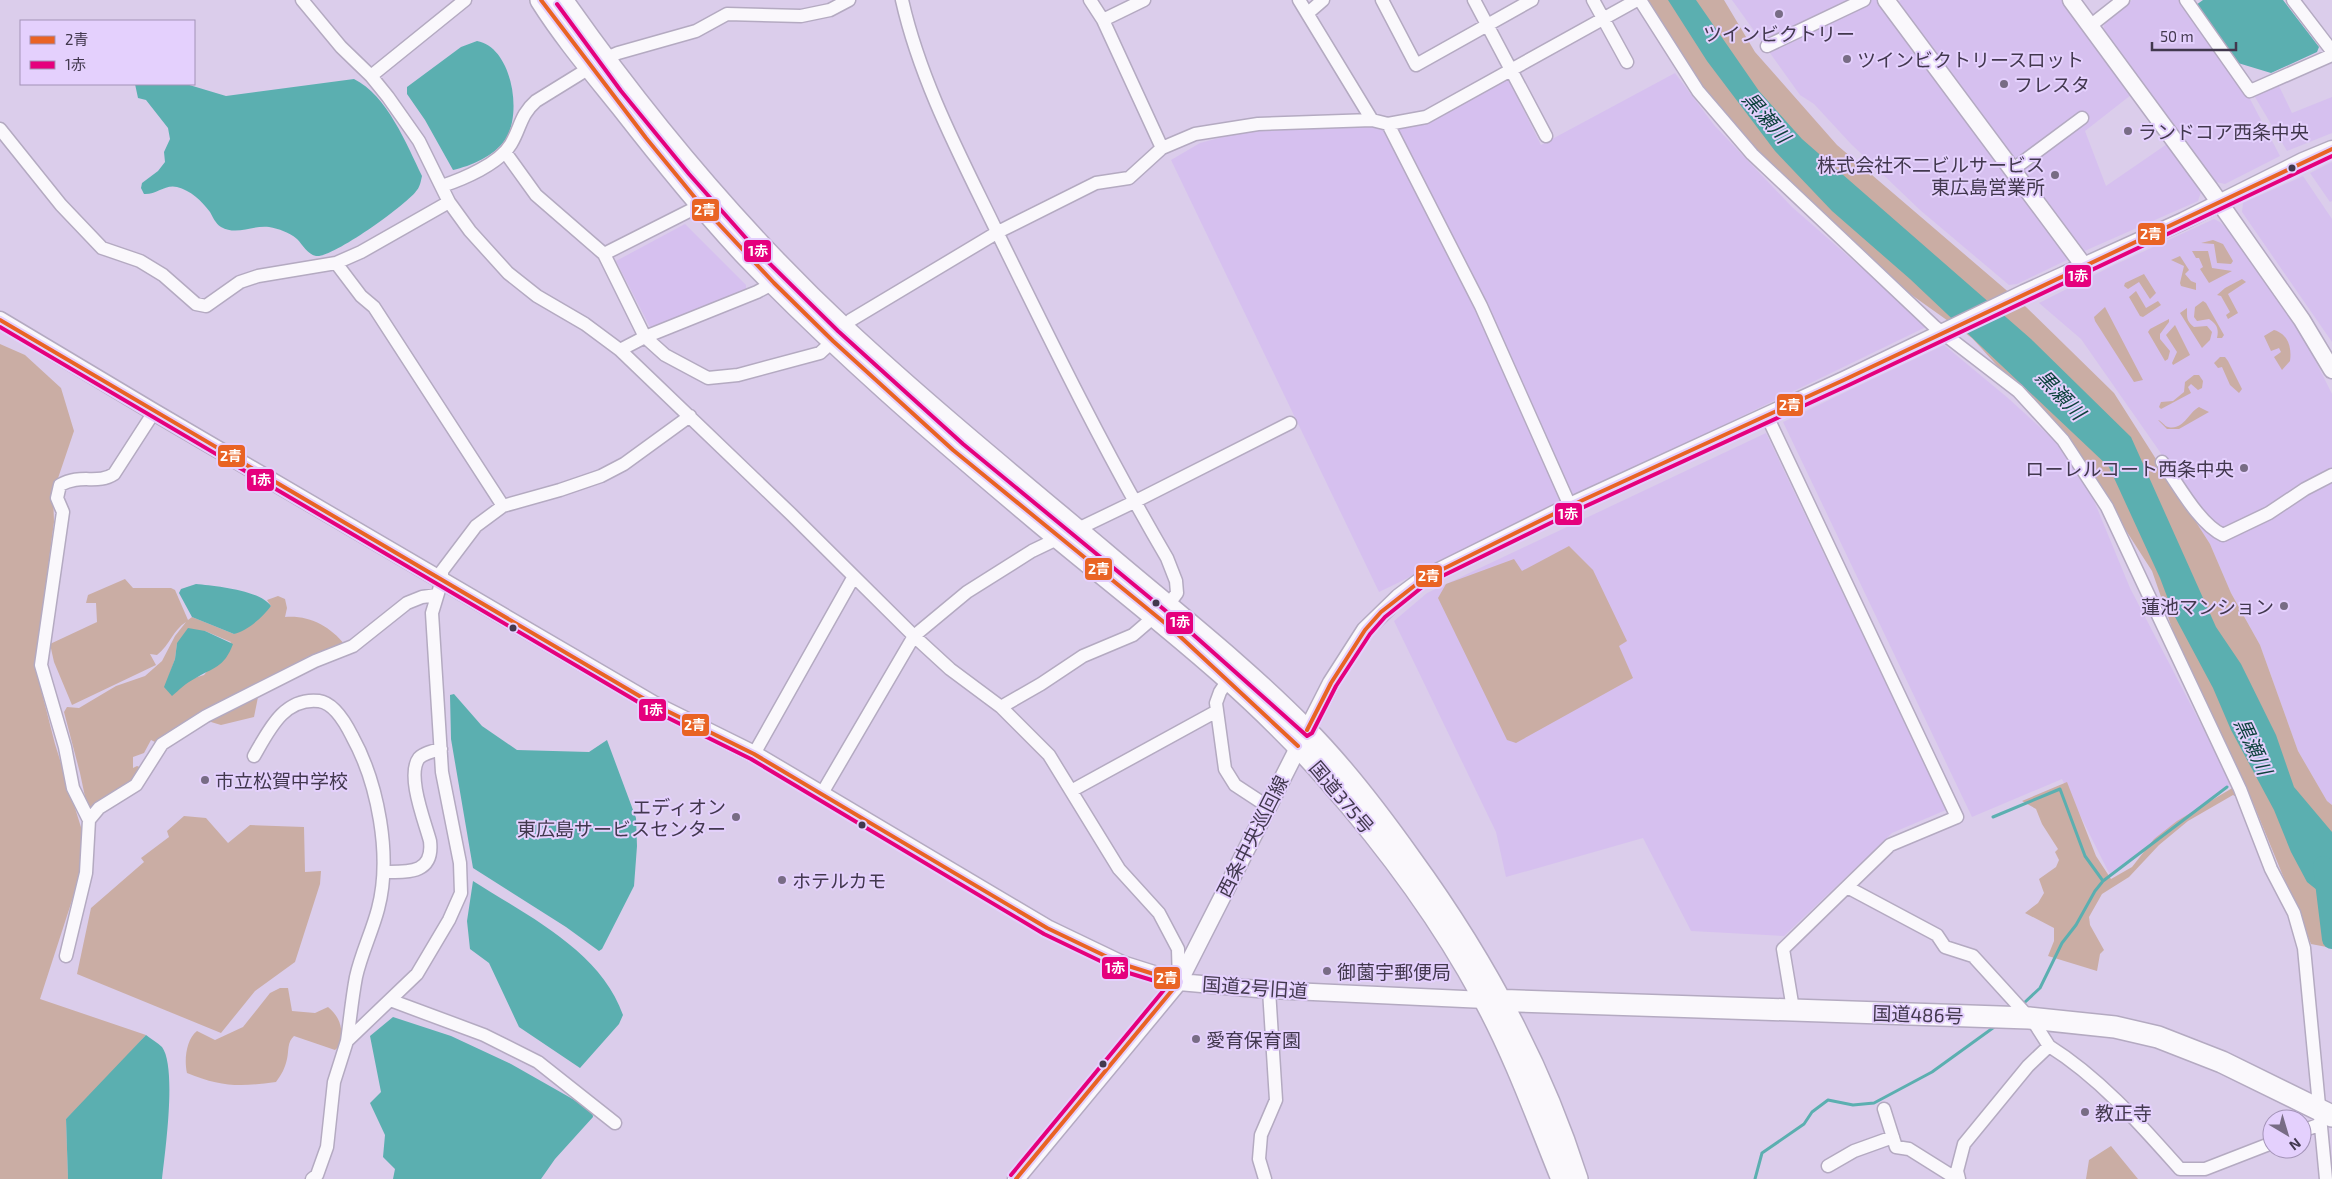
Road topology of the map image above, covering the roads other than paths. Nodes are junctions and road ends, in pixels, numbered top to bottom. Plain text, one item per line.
1 (302, 0) edge
2 (465, 0) edge
3 (541, 0) edge
4 (562, 0) edge
5 (848, 0) edge
6 (902, 0) edge
7 (1090, 0) edge
8 (1144, 0) edge
9 (1299, 0) edge
10 (1323, 0) edge
11 (1382, 0) edge
12 (1474, 0) edge
13 (1532, 0) edge
14 (1593, 0) edge
15 (1639, 0) edge
16 (1864, 0) edge
17 (1886, 0) edge
18 (2071, 0) edge
19 (2123, 0) edge
20 (2186, 0) edge
21 (2293, 0) edge
22 (1308, 13) junction
23 (1603, 18) junction
24 (1103, 20) junction
25 (1488, 25) junction
26 (2090, 26) junction
27 (1767, 46) dead end
28 (2332, 51) edge
29 (2332, 55) edge
30 (1627, 62) dead end
31 (598, 64) junction
32 (1510, 68) junction
33 (371, 76) junction
34 (2082, 118) dead end
35 (1372, 120) junction
36 (1388, 124) junction
37 (0, 129) edge
38 (1546, 136) dead end
39 (1162, 148) junction
40 (2332, 150) edge
41 (505, 152) junction
42 (2012, 170) junction
43 (442, 186) junction
44 (449, 202) junction
45 (2220, 203) junction
46 (701, 205) junction
47 (998, 232) junction
48 (604, 254) junction
49 (336, 263) junction
50 (2084, 266) junction
51 (774, 283) junction
52 (0, 320) edge
53 (1944, 333) junction
54 (838, 335) junction
55 (646, 337) junction
56 (620, 350) junction
57 (2330, 361) edge
58 (154, 412) junction
59 (690, 416) junction
60 (1767, 416) junction
61 (1290, 423) dead end
62 (2162, 462) dead end
63 (2332, 475) edge
64 (1134, 502) junction
65 (503, 506) junction
66 (1570, 506) junction
67 (1068, 533) junction
68 (853, 578) junction
69 (440, 587) junction
70 (1161, 610) junction
71 (914, 636) junction
72 (1228, 680) junction
73 (1001, 707) junction
74 (1217, 710) junction
75 (1302, 738) junction
76 (440, 749) junction
77 (754, 754) junction
78 (254, 756) dead end
79 (1071, 791) junction
80 (821, 794) junction
81 (1267, 806) junction
82 (89, 820) junction
83 (384, 872) junction
84 (1847, 887) junction
85 (66, 956) dead end
86 (1179, 982) junction
87 (1269, 990) junction
88 (390, 1000) junction
89 (1494, 1000) junction
90 (1793, 1009) junction
91 (2029, 1018) junction
92 (347, 1041) junction
93 (2049, 1046) junction
94 (1884, 1109) dead end
95 (2325, 1116) edge
96 (615, 1123) dead end
97 (2312, 1124) edge
98 (1893, 1137) junction
99 (2262, 1148) edge
100 (1828, 1166) dead end
101 (2206, 1174) edge
102 (315, 1178) edge
103 (1016, 1179) edge
104 (1265, 1179) edge
105 (1562, 1179) edge
106 (1577, 1179) edge
107 (1958, 1179) edge
108 (2326, 1179) edge

1 - 33 street
2 - 33 street
3 - 31 highway, 国道375号
4 - 31 highway, 国道375号
5 - 31 street
6 - 47 street
7 - 24 street
8 - 24 street
9 - 22 street
10 - 22 street
11 - 25 street
12 - 25 street
13 - 25 street
14 - 23 street
15 - 23 street
15 - 53 street
16 - 27 street
17 - 42 street
18 - 26 street
19 - 26 street
20 - 29 street
21 - 28 street
22 - 35 street
23 - 30 street
23 - 32 street
24 - 39 street
25 - 32 street
26 - 45 street
31 - 41 street
31 - 46 highway, 国道375号
31 - 54 highway, 国道375号
32 - 36 street
32 - 38 street
33 - 43 street
34 - 42 street
35 - 36 street
35 - 39 street
36 - 66 street
37 - 49 street
39 - 47 street
40 - 45 street, 西条中央巡回線
41 - 43 street
41 - 48 street
42 - 50 street
43 - 44 street
44 - 49 street
44 - 56 street
45 - 50 street, 西条中央巡回線
45 - 57 street
46 - 48 street
46 - 51 highway, 国道375号
47 - 54 street
47 - 64 street
48 - 55 street
49 - 65 street
50 - 53 street, 西条中央巡回線
51 - 54 highway, 国道375号
51 - 55 street
52 - 58 street, 国道2号旧道
53 - 60 street, 西条中央巡回線
53 - 95 street
54 - 55 street
54 - 67 highway, 国道375号
55 - 56 street
56 - 59 street
58 - 69 street, 国道2号旧道
58 - 82 street
59 - 65 street
59 - 68 street
60 - 66 street, 西条中央巡回線
60 - 84 street
61 - 64 street
62 - 63 street
64 - 67 street
64 - 70 street
65 - 69 street
66 - 75 street, 西条中央巡回線
67 - 70 highway, 国道375号
67 - 71 street
68 - 71 street
68 - 77 street
69 - 76 street
69 - 77 street, 国道2号旧道
69 - 82 street
70 - 72 highway, 国道375号
70 - 73 street
70 - 75 highway, 国道375号
71 - 73 street
71 - 80 street
72 - 74 street
72 - 75 highway, 国道375号
73 - 79 street
74 - 79 street
74 - 81 street
75 - 81 street, 西条中央巡回線
75 - 89 highway, 国道375号
76 - 83 street
76 - 88 street
77 - 80 street, 国道2号旧道
78 - 83 street
79 - 86 street
80 - 86 street, 国道2号旧道
81 - 86 street, 西条中央巡回線
82 - 85 street
83 - 92 street
84 - 90 street
84 - 91 street
86 - 87 street, 国道2号旧道
86 - 103 street, 西条中央巡回線
87 - 89 street, 国道2号旧道
87 - 104 street
88 - 92 street
88 - 96 street
89 - 90 highway, 国道486号
89 - 105 highway, 国道375号
89 - 106 highway, 国道375号
90 - 91 highway, 国道486号
91 - 93 street
91 - 95 highway, 国道486号
92 - 102 street
93 - 101 street
93 - 107 street
94 - 98 street
95 - 97 street
95 - 108 street
98 - 100 street
98 - 107 street
99 - 101 street

